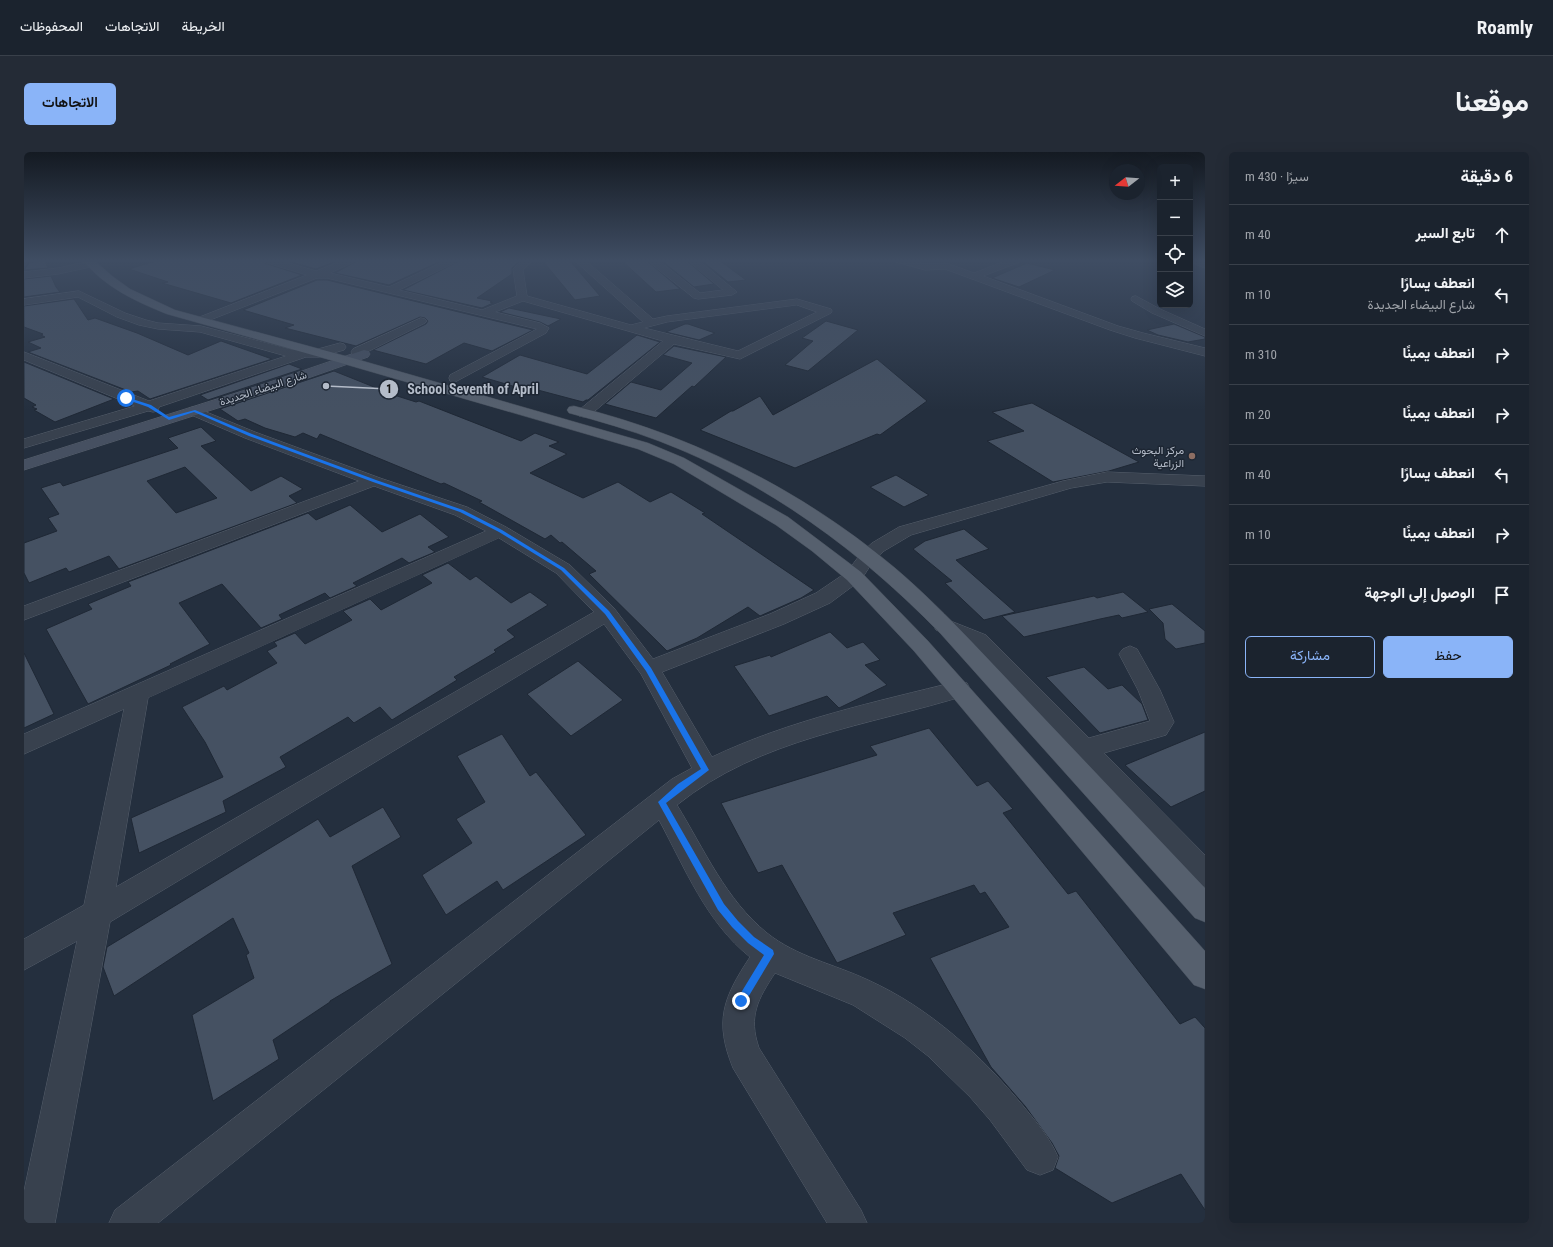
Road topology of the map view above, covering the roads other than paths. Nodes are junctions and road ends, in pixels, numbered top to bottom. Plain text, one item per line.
1 (113, 310) edge
2 (166, 310) edge
3 (227, 310) edge
4 (470, 310) edge
5 (491, 310) edge
6 (566, 310) edge
7 (636, 310) edge
8 (735, 310) edge
9 (823, 310) edge
10 (1067, 310) edge
11 (1154, 310) edge
12 (483, 313) junction
13 (209, 317) junction
14 (421, 321) dead end
15 (651, 323) junction
16 (632, 328) junction
17 (1205, 333) edge
18 (672, 340) junction
19 (1205, 352) edge
20 (344, 353) junction
21 (301, 355) junction
22 (24, 356) edge
23 (455, 378) junction
24 (194, 410) junction
25 (159, 412) junction
26 (584, 413) junction
27 (24, 444) edge
28 (24, 454) edge
29 (24, 465) edge
30 (374, 481) junction
31 (1202, 483) edge
32 (500, 531) junction
33 (868, 556) junction
34 (854, 576) junction
35 (24, 613) edge
36 (607, 613) junction
37 (943, 625) junction
38 (1130, 654) dead end
39 (649, 670) junction
40 (959, 688) junction
41 (138, 693) junction
42 (24, 744) edge
43 (1085, 749) junction
44 (706, 770) junction
45 (662, 802) junction
46 (1205, 874) edge
47 (1205, 908) edge
48 (97, 914) junction
49 (770, 954) junction
50 (24, 955) edge
51 (1205, 974) edge
52 (1040, 1157) dead end
53 (36, 1223) edge
54 (128, 1223) edge
55 (848, 1223) edge

1 - 21 street
2 - 13 main road
3 - 13 street
4 - 12 street
5 - 12 street
6 - 16 street
7 - 15 street
8 - 15 street
9 - 18 street
10 - 19 street
11 - 17 street
12 - 23 street
13 - 20 main road
14 - 20 street
15 - 16 street
16 - 18 street
18 - 26 street
20 - 21 street
20 - 23 main road
20 - 24 street, شارع البيضاء الجديدة
20 - 25 street, شارع البيضاء الجديدة
20 - 34 main road
21 - 25 street
22 - 25 street
23 - 26 main road
24 - 25 street, شارع البيضاء الجديدة
24 - 30 street
25 - 27 street
25 - 28 street, شارع البيضاء الجديدة
25 - 29 street, شارع البيضاء الجديدة
26 - 33 main road
30 - 32 street
30 - 35 street
31 - 33 street
32 - 36 street
32 - 41 street
33 - 34 street
33 - 37 main road
34 - 39 street
34 - 40 main road
36 - 39 street
36 - 48 street
37 - 43 street
37 - 47 main road
38 - 43 street
39 - 44 street
40 - 44 street
40 - 51 main road
41 - 42 street
41 - 48 street
43 - 46 street
44 - 45 street
45 - 49 street
45 - 54 street
48 - 50 street
48 - 53 street
49 - 52 street
49 - 55 street

